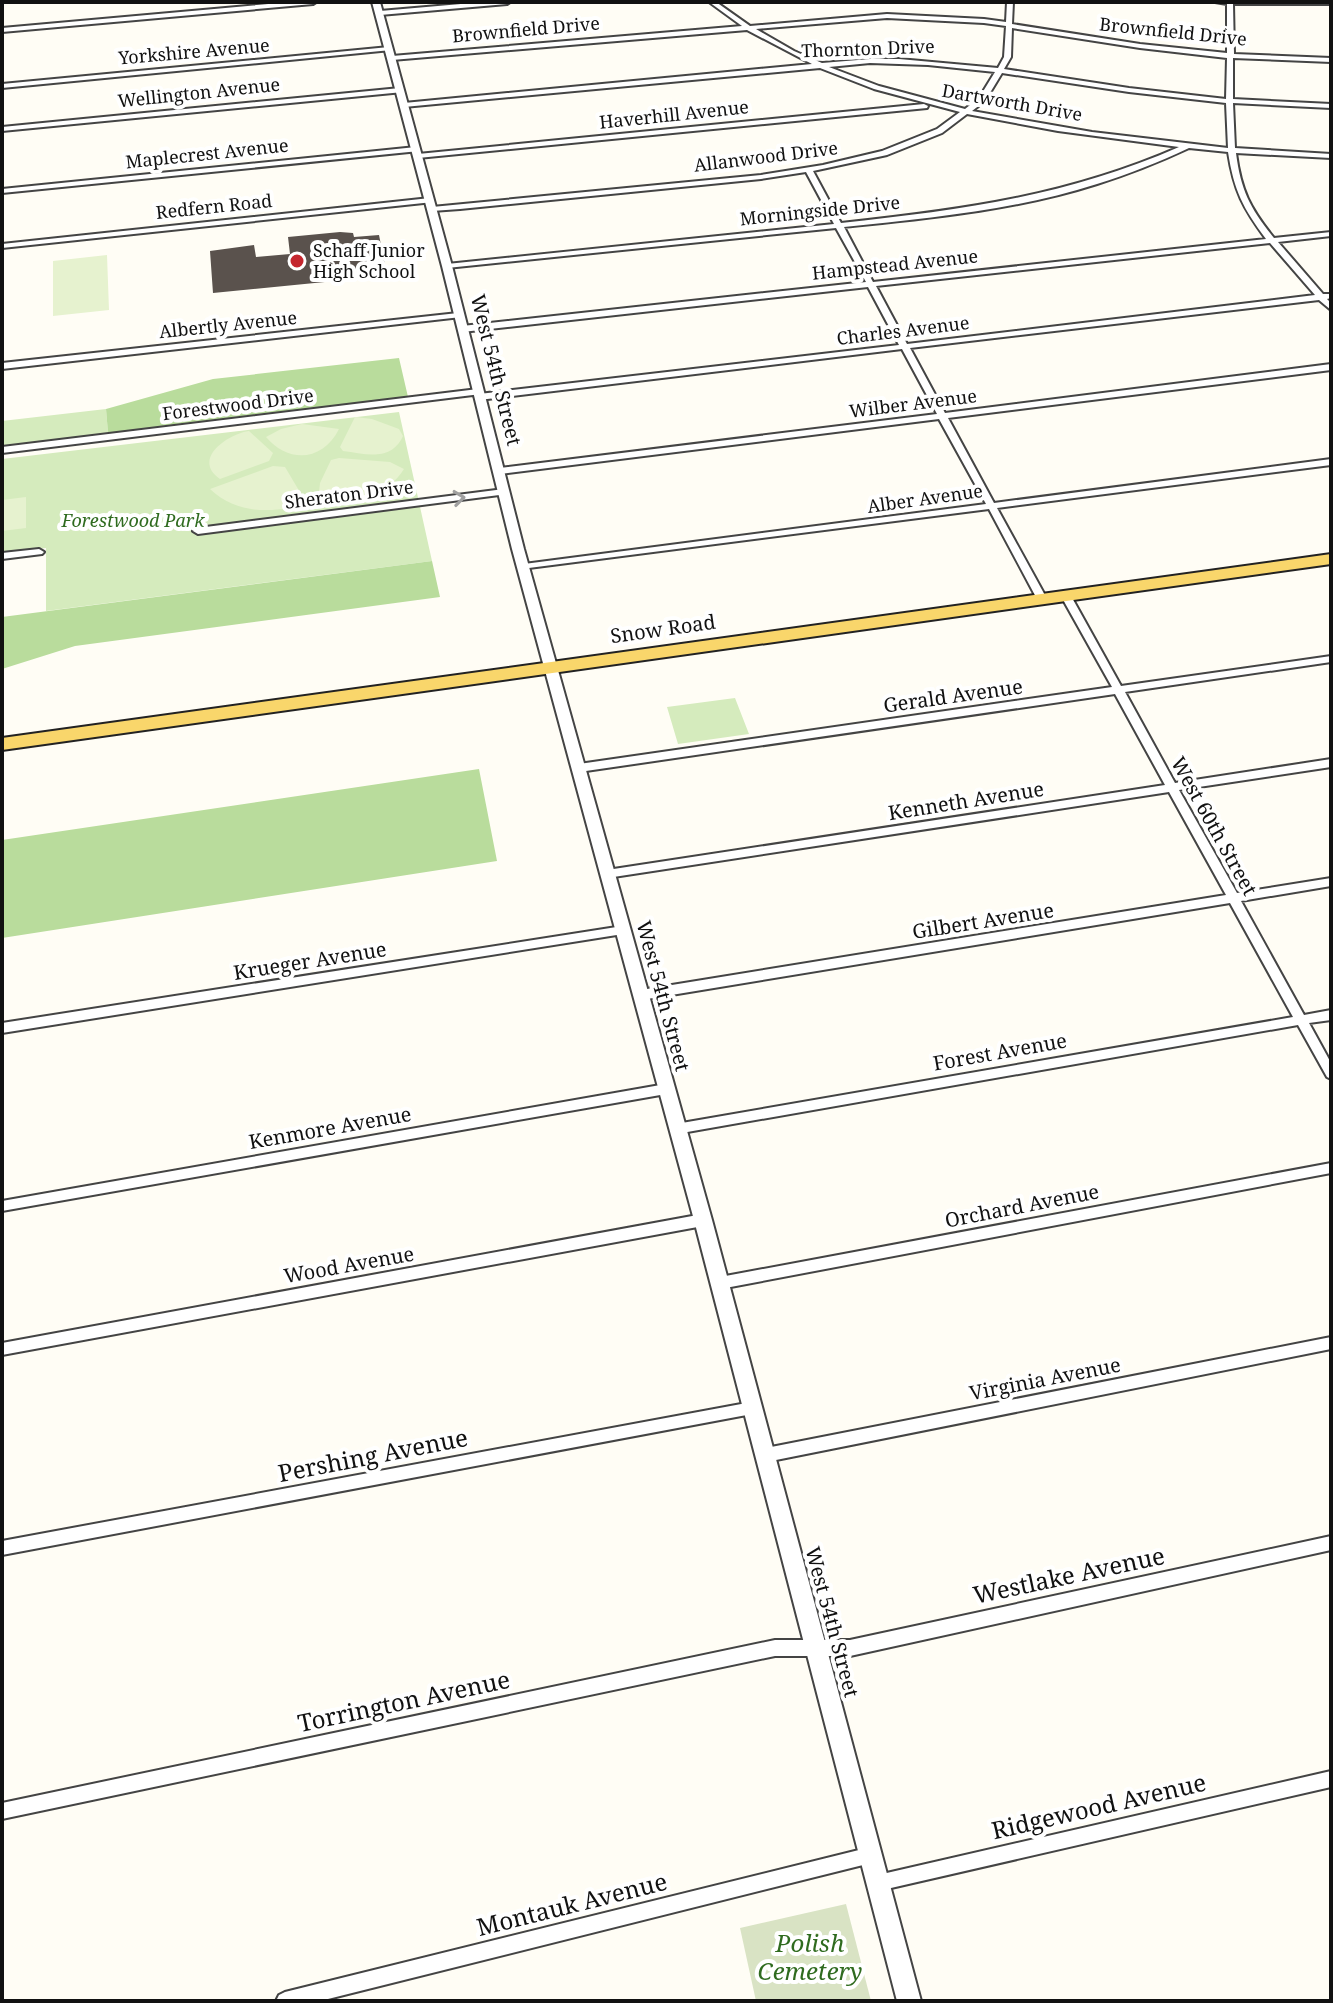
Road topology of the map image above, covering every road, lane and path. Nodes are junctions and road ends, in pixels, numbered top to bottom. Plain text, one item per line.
1 (313, 2) edge
2 (376, 2) edge
3 (507, 2) edge
4 (712, 2) edge
5 (1010, 2) edge
6 (1218, 2) edge
7 (1230, 2) edge
8 (1331, 2) edge
9 (380, 13) junction
10 (744, 26) junction
11 (1014, 26) junction
12 (2, 30) edge
13 (391, 54) junction
14 (1231, 56) junction
15 (1331, 60) edge
16 (815, 66) junction
17 (1004, 69) junction
18 (2, 86) edge
19 (400, 90) junction
20 (1232, 102) junction
21 (404, 105) junction
22 (934, 106) junction
23 (1331, 106) edge
24 (968, 113) junction
25 (2, 129) edge
26 (1188, 146) junction
27 (1233, 150) junction
28 (417, 152) junction
29 (1331, 156) edge
30 (809, 171) junction
31 (2, 191) edge
32 (431, 205) junction
33 (839, 225) junction
34 (1331, 234) edge
35 (1274, 240) junction
36 (2, 246) edge
37 (447, 266) junction
38 (871, 284) junction
39 (1326, 296) edge
40 (1331, 308) edge
41 (460, 322) junction
42 (903, 347) junction
43 (2, 366) edge
44 (1331, 367) edge
45 (478, 395) junction
46 (941, 416) junction
47 (2, 450) edge
48 (1331, 462) edge
49 (500, 471) junction
50 (504, 492) junction
51 (990, 506) junction
52 (198, 531) dead end
53 (39, 552) dead end
54 (2, 556) edge
55 (1331, 559) edge
56 (524, 567) junction
57 (1066, 596) junction
58 (1042, 599) junction
59 (1331, 659) edge
60 (553, 667) junction
61 (1119, 690) junction
62 (2, 744) edge
63 (1331, 763) edge
64 (579, 768) junction
65 (1172, 787) junction
66 (607, 874) junction
67 (1331, 882) edge
68 (1233, 898) junction
69 (623, 930) junction
70 (641, 995) junction
71 (1331, 1015) edge
72 (1301, 1020) junction
73 (2, 1028) edge
74 (1331, 1074) edge
75 (666, 1089) junction
76 (676, 1129) junction
77 (1331, 1168) edge
78 (2, 1206) edge
79 (703, 1220) junction
80 (720, 1283) junction
81 (1331, 1343) edge
82 (2, 1349) edge
83 (752, 1408) junction
84 (766, 1455) junction
85 (1331, 1543) edge
86 (2, 1548) edge
87 (817, 1650) junction
88 (1331, 1779) edge
89 (2, 1811) edge
90 (871, 1855) junction
91 (878, 1883) junction
92 (285, 2001) edge
93 (909, 2001) edge

1 - 12 street
2 - 9 street, West 54th Street
3 - 9 street
4 - 10 street, Dartworth Drive
5 - 11 street, Allanwood Drive
6 - 7 street
7 - 8 street
7 - 14 street
9 - 13 street, West 54th Street
10 - 11 street, Brownfield Drive
10 - 13 street, Brownfield Drive
10 - 16 street, Dartworth Drive
11 - 14 street, Brownfield Drive
11 - 17 street, Allanwood Drive
13 - 18 street, Yorkshire Avenue
13 - 19 street, West 54th Street
14 - 15 street, Brownfield Drive
14 - 20 street
16 - 17 street, Thornton Drive
16 - 21 street, Thornton Drive
16 - 22 street, Dartworth Drive
17 - 20 street, Thornton Drive
17 - 24 street, Allanwood Drive
19 - 21 street, West 54th Street
19 - 25 street, Wellington Avenue
20 - 23 street, Thornton Drive
20 - 27 street
21 - 28 street, West 54th Street
22 - 24 street, Dartworth Drive
22 - 28 street, Haverhill Avenue
24 - 26 street, Dartworth Drive
24 - 30 street, Allanwood Drive
26 - 27 street, Dartworth Drive
26 - 33 street, Morningside Drive
27 - 29 street, Dartworth Drive
27 - 35 street
28 - 31 street, Maplecrest Avenue
28 - 32 street, West 54th Street
30 - 32 street, Allanwood Drive
30 - 33 street
32 - 36 street, Redfern Road
32 - 37 street, West 54th Street
33 - 37 street, Morningside Drive
33 - 38 street
34 - 35 street, Hampstead Avenue
35 - 38 street, Hampstead Avenue
35 - 39 street
37 - 41 street, West 54th Street
38 - 41 street, Hampstead Avenue
38 - 42 street
39 - 40 street
39 - 42 street, Charles Avenue
41 - 43 street, Albertly Avenue
41 - 45 street, West 54th Street
42 - 45 street, Charles Avenue
42 - 46 street
44 - 46 street, Wilber Avenue
45 - 47 street, Forestwood Drive
45 - 49 street, West 54th Street
46 - 49 street, Wilber Avenue
46 - 51 street
48 - 51 street, Alber Avenue
49 - 50 street, West 54th Street
52 -> 50 street, Sheraton Drive
50 - 56 street, West 54th Street
51 - 56 street, Alber Avenue
51 - 58 street
53 - 54 street
55 - 57 main road, Snow Road
56 - 60 street, West 54th Street
57 - 58 main road, Snow Road
57 - 61 street, West 60th Street
58 - 60 main road, Snow Road
59 - 61 street, Gerald Avenue
60 - 62 main road, Snow Road
60 - 64 street, West 54th Street
61 - 64 street, Gerald Avenue
61 - 65 street, West 60th Street
63 - 65 street, Kenneth Avenue
64 - 66 street, West 54th Street
65 - 66 street, Kenneth Avenue
65 - 68 street, West 60th Street
66 - 69 street, West 54th Street
67 - 68 street, Gilbert Avenue
68 - 70 street, Gilbert Avenue
68 - 72 street, West 60th Street
69 - 70 street, West 54th Street
69 - 73 street, Krueger Avenue
70 - 75 street, West 54th Street
71 - 72 street, Forest Avenue
72 - 74 street, West 60th Street
72 - 76 street, Forest Avenue
75 - 76 street, West 54th Street
75 - 78 street, Kenmore Avenue
76 - 79 street, West 54th Street
77 - 80 street, Orchard Avenue
79 - 80 street, West 54th Street
79 - 82 street, Wood Avenue
80 - 83 street, West 54th Street
81 - 84 street, Virginia Avenue
83 - 84 street, West 54th Street
83 - 86 street, Pershing Avenue
84 - 87 street, West 54th Street
85 - 87 street, Westlake Avenue
87 - 89 street, Torrington Avenue
87 - 90 street, West 54th Street
88 - 91 street, Ridgewood Avenue
90 - 91 street, West 54th Street
90 - 92 street, Montauk Avenue
91 - 93 street, West 54th Street

